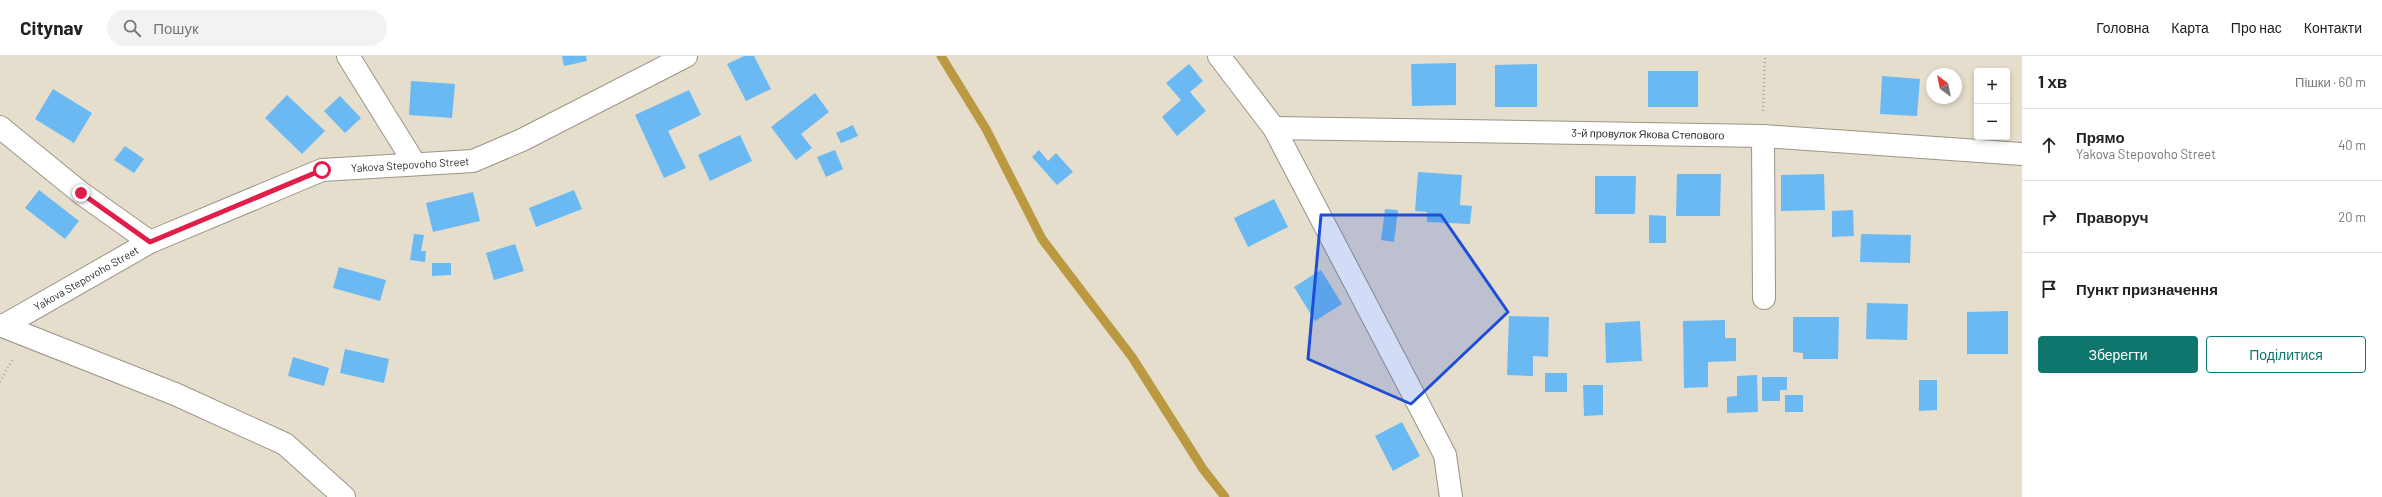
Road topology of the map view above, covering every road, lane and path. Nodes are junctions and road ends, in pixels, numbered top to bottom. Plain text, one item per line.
1 (348, 56) edge
2 (686, 56) edge
3 (1219, 56) edge
4 (1765, 56) edge
5 (0, 127) edge
6 (1274, 128) junction
7 (1763, 136) junction
8 (2022, 154) edge
9 (415, 164) junction
10 (150, 242) junction
11 (1764, 298) dead end
12 (2, 326) edge
13 (344, 497) edge
14 (1451, 497) edge

1 - 9 street
2 - 9 street, Yakova Stepovoho Street
3 - 6 street
4 - 7 path
5 - 10 street
6 - 7 street, 3-й провулок Якова Степового
6 - 14 street
7 - 8 street, 3-й провулок Якова Степового
7 - 11 street
9 - 10 street, Yakova Stepovoho Street
10 - 12 street, Yakova Stepovoho Street
12 - 13 street

